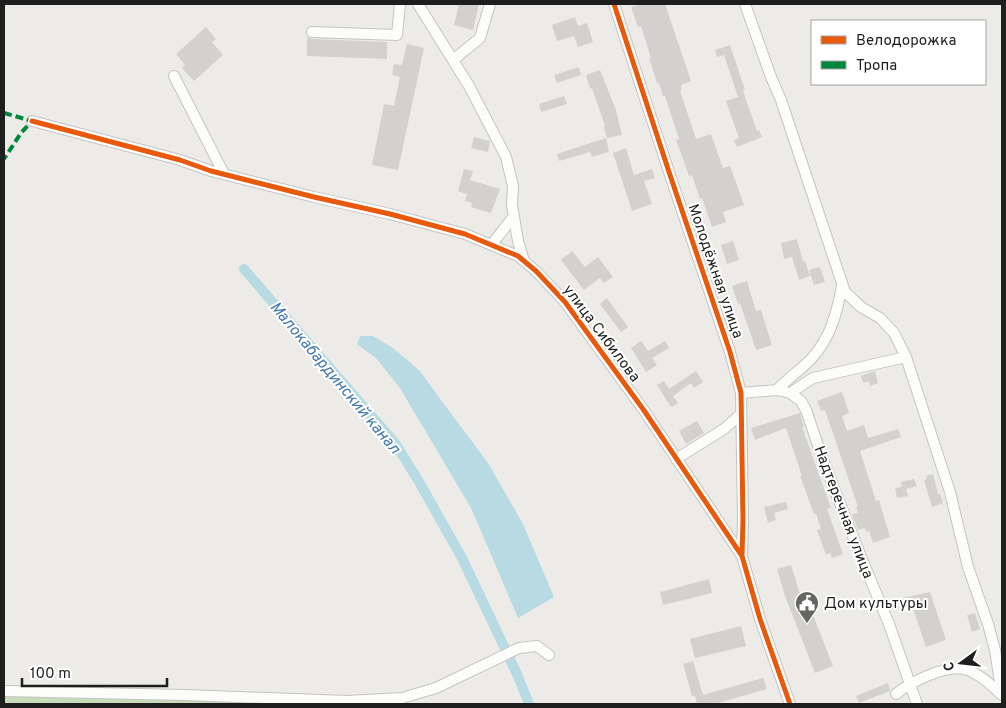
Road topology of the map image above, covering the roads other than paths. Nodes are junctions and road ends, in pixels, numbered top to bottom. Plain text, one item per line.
1 (400, 4) edge
2 (418, 4) edge
3 (490, 4) edge
4 (614, 4) edge
5 (745, 4) edge
6 (312, 32) dead end
7 (453, 60) junction
8 (174, 76) dead end
9 (32, 121) dead end
10 (224, 174) junction
11 (514, 216) junction
12 (492, 244) junction
13 (524, 261) junction
14 (842, 286) junction
15 (906, 357) junction
16 (777, 390) junction
17 (741, 392) junction
18 (790, 393) junction
19 (741, 414) junction
20 (676, 459) junction
21 (742, 556) junction
22 (549, 655) dead end
23 (998, 667) junction
24 (978, 676) junction
25 (912, 687) junction
26 (4, 691) edge
27 (896, 694) dead end
28 (1002, 695) edge
29 (790, 704) edge
30 (910, 704) edge
31 (917, 704) edge

1 - 6 street
2 - 7 street
3 - 7 street
4 - 17 street, Молодёжная улица
5 - 14 street
7 - 11 street
8 - 10 street
9 - 10 street, улица Сибилова
10 - 12 street, улица Сибилова
11 - 12 street
11 - 13 street
12 - 13 street, улица Сибилова
13 - 20 street, улица Сибилова
14 - 15 street
14 - 16 street
15 - 18 street
15 - 23 street
16 - 17 street
16 - 18 street
17 - 19 street, Молодёжная улица
18 - 25 street, Надтеречная улица
19 - 20 street
19 - 21 street, Молодёжная улица
20 - 21 street, улица Сибилова
21 - 29 street, улица Сибилова
22 - 26 street
23 - 24 street
23 - 28 street
24 - 25 street
24 - 28 street
25 - 27 street
25 - 30 street
25 - 31 street, Надтеречная улица

